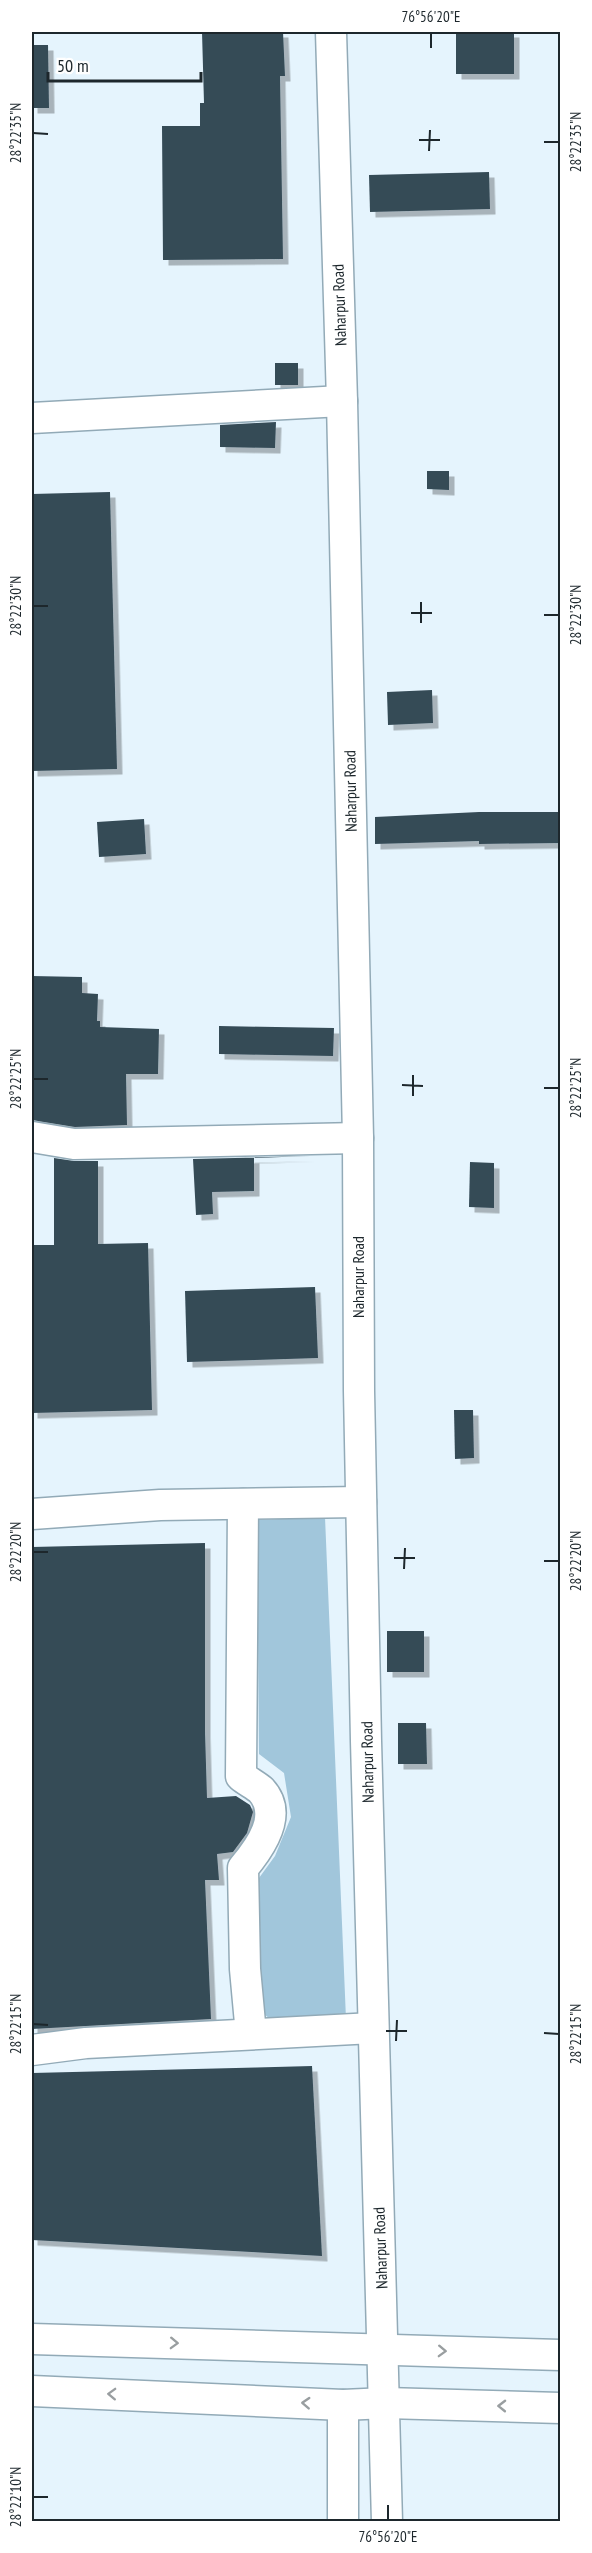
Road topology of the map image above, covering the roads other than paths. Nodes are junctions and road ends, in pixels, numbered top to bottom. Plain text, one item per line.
1 (331, 32) edge
2 (342, 401) junction
3 (32, 418) edge
4 (32, 1137) edge
5 (358, 1138) junction
6 (361, 1502) junction
7 (243, 1504) junction
8 (32, 1514) edge
9 (373, 2028) junction
10 (251, 2034) junction
11 (32, 2050) edge
12 (32, 2339) edge
13 (383, 2349) junction
14 (561, 2355) edge
15 (32, 2391) edge
16 (386, 2403) junction
17 (343, 2405) junction
18 (561, 2408) edge
19 (343, 2522) edge
20 (387, 2522) edge

1 - 2 street, Naharpur Road
2 - 3 street
2 - 5 street, Naharpur Road
4 - 5 street
5 - 6 street, Naharpur Road
6 - 7 street
6 - 9 street, Naharpur Road
7 - 8 street
7 - 10 street
9 - 10 street
9 - 13 street, Naharpur Road
10 - 11 street
12 -> 13 street
13 -> 14 street
13 - 16 street, Naharpur Road
17 -> 15 street
16 - 17 street
18 -> 16 street
16 - 20 street, Naharpur Road
17 - 19 street

